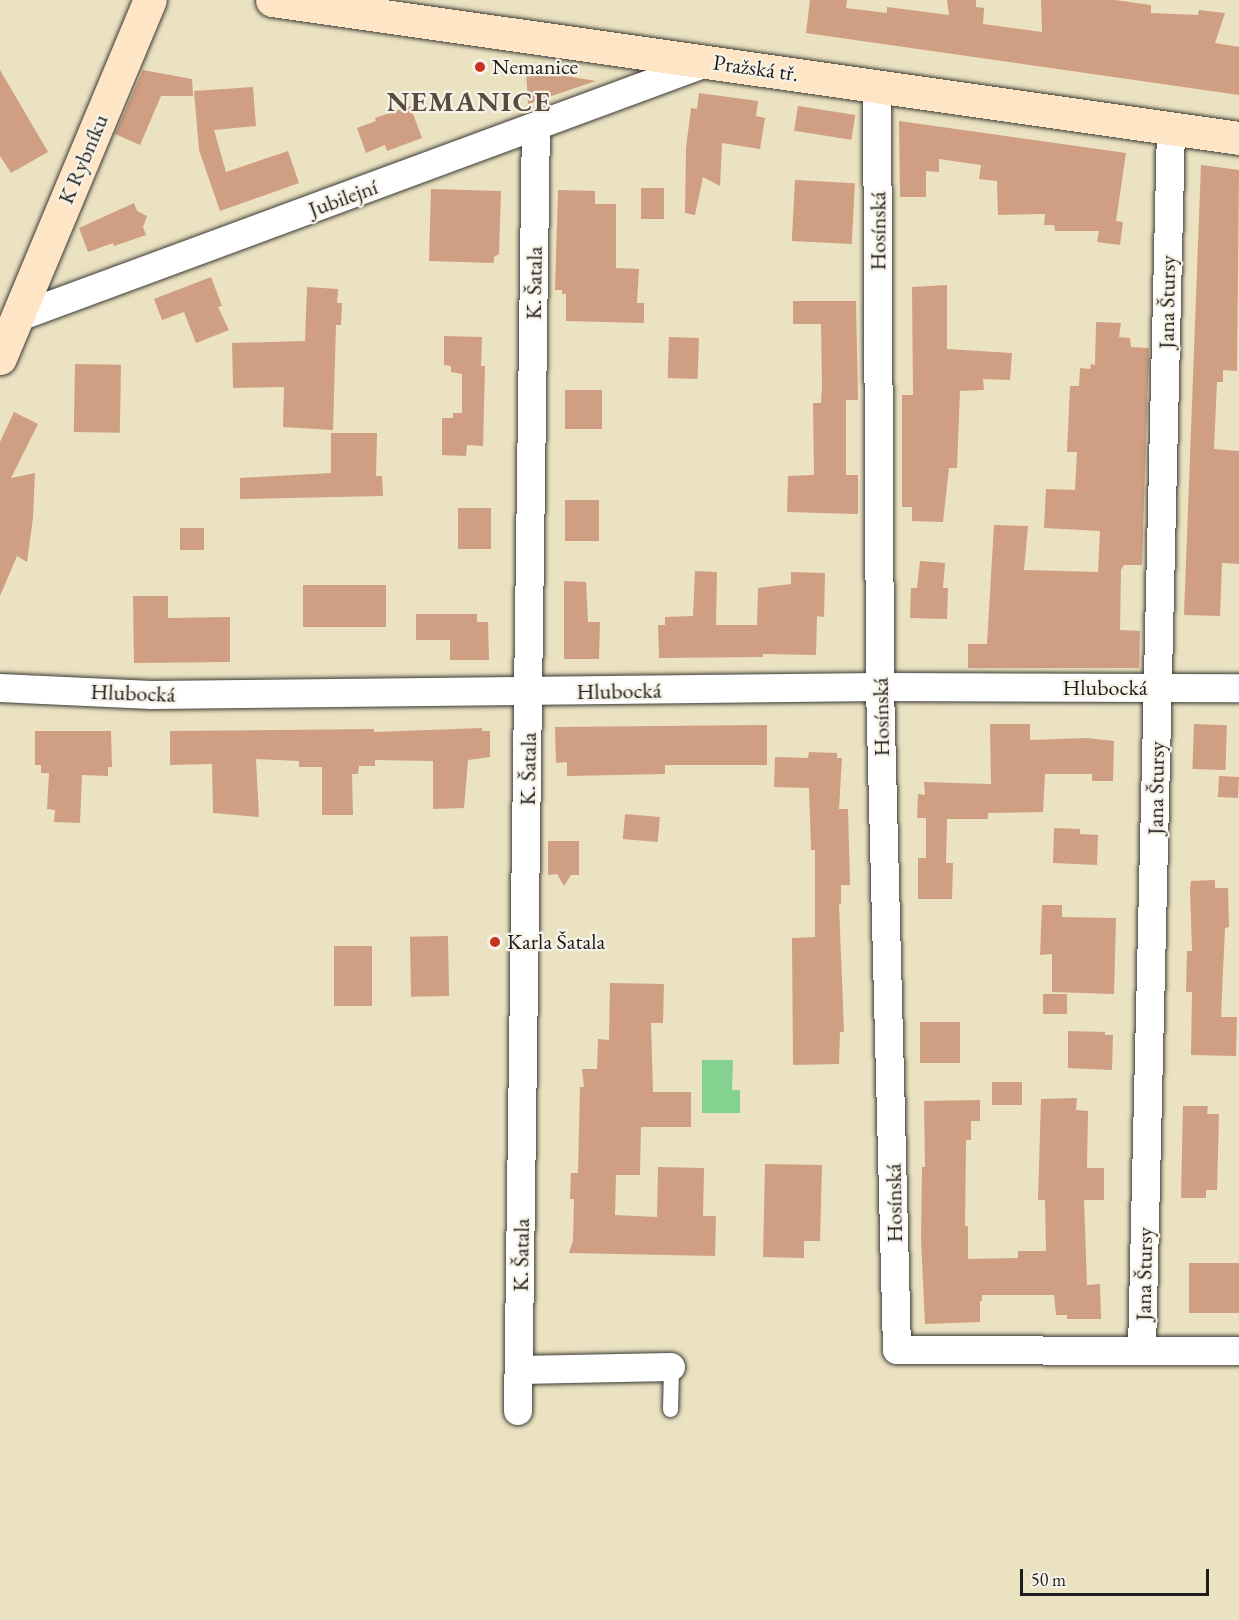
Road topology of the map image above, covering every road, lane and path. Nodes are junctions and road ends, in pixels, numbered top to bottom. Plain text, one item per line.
1 (150, 0) edge
2 (272, 0) edge
3 (709, 62) junction
4 (878, 85) junction
5 (536, 128) junction
6 (1171, 128) junction
7 (1239, 138) edge
8 (16, 318) junction
9 (0, 358) edge
10 (880, 687) junction
11 (0, 688) edge
12 (1159, 688) junction
13 (1239, 688) edge
14 (529, 692) junction
15 (1142, 1350) junction
16 (1239, 1351) edge
17 (671, 1367) joint
18 (519, 1370) junction
19 (670, 1409) dead end
20 (518, 1411) dead end

1 - 8 main road, K Rybníku
2 - 3 main road, Pražská tř.
3 - 4 main road, Pražská tř.
3 - 5 street, Jubilejní
4 - 6 main road, Pražská tř.
4 - 10 street, Hosínská
5 - 8 street, Jubilejní
5 - 14 street, K. Šatala
6 - 7 main road, Pražská tř.
6 - 12 street, Jana Štursy
8 - 9 main road
10 - 12 street, Hlubocká
10 - 14 street, Hlubocká
10 - 15 street, Hosínská
11 - 14 street, Hlubocká
12 - 13 street, Hlubocká
12 - 15 street, Jana Štursy
14 - 18 street, K. Šatala
15 - 16 street, Jana Štursy
17 - 18 street
17 - 19 lane
18 - 20 street, K. Šatala

